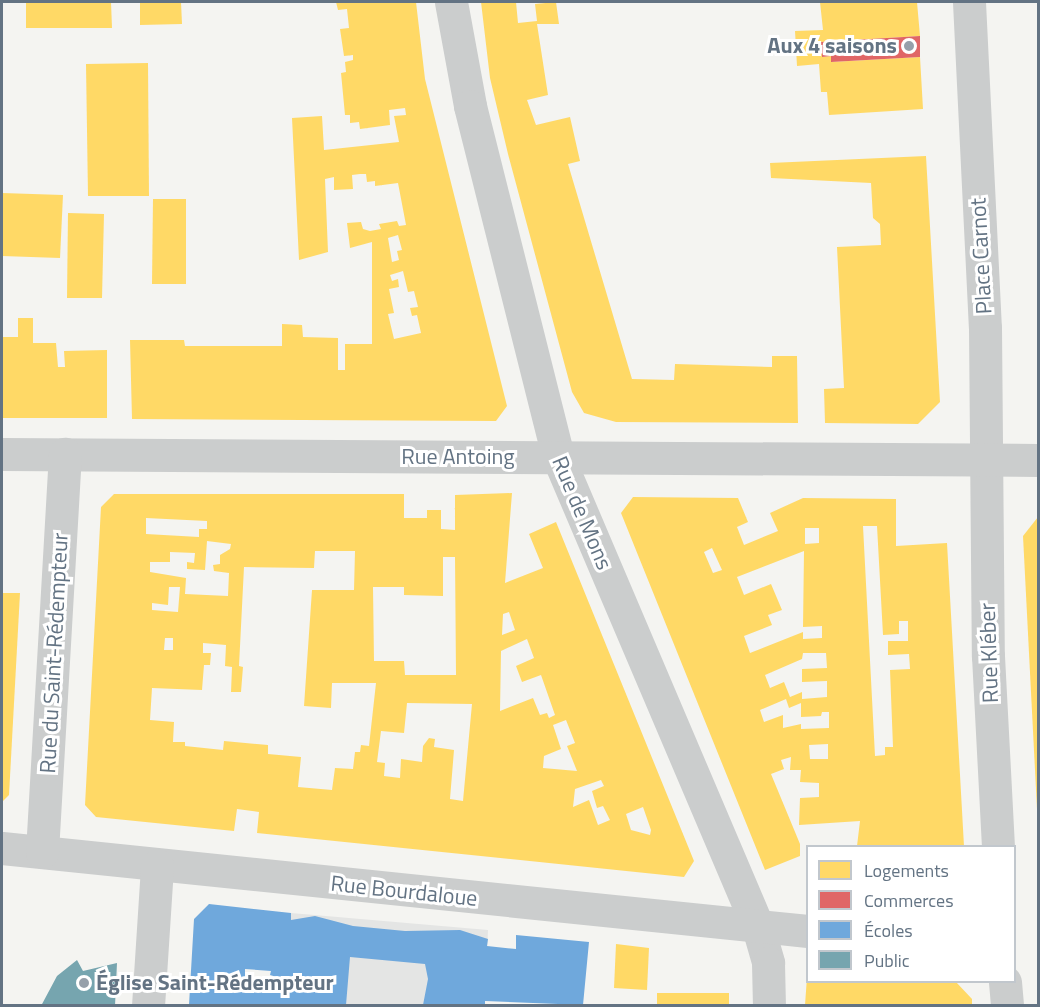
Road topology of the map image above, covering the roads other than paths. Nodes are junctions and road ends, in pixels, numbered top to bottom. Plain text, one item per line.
1 (452, 2) edge
2 (969, 2) edge
3 (2, 454) edge
4 (65, 454) junction
5 (558, 457) junction
6 (987, 460) junction
7 (1038, 460) edge
8 (998, 845) edge
9 (2, 848) edge
10 (42, 852) junction
11 (157, 865) junction
12 (758, 927) junction
13 (806, 931) edge
14 (1005, 983) edge
15 (148, 1005) edge
16 (770, 1005) edge
17 (1007, 1005) edge

1 - 5 street, Rue de Mons
2 - 6 street, Place Carnot
3 - 4 street, Rue Antoing
4 - 5 street, Rue Antoing
4 - 10 street, Rue du Saint-Rédempteur
5 - 6 street, Rue Antoing
5 - 12 street, Rue de Mons
6 - 7 street
6 - 8 street, Rue Kléber
9 - 10 street, Rue Bourdaloue
10 - 11 street, Rue Bourdaloue
11 - 12 street, Rue Bourdaloue
11 - 15 street
12 - 13 street, Rue Bourdaloue
12 - 16 street, Rue de Mons
14 - 17 street

